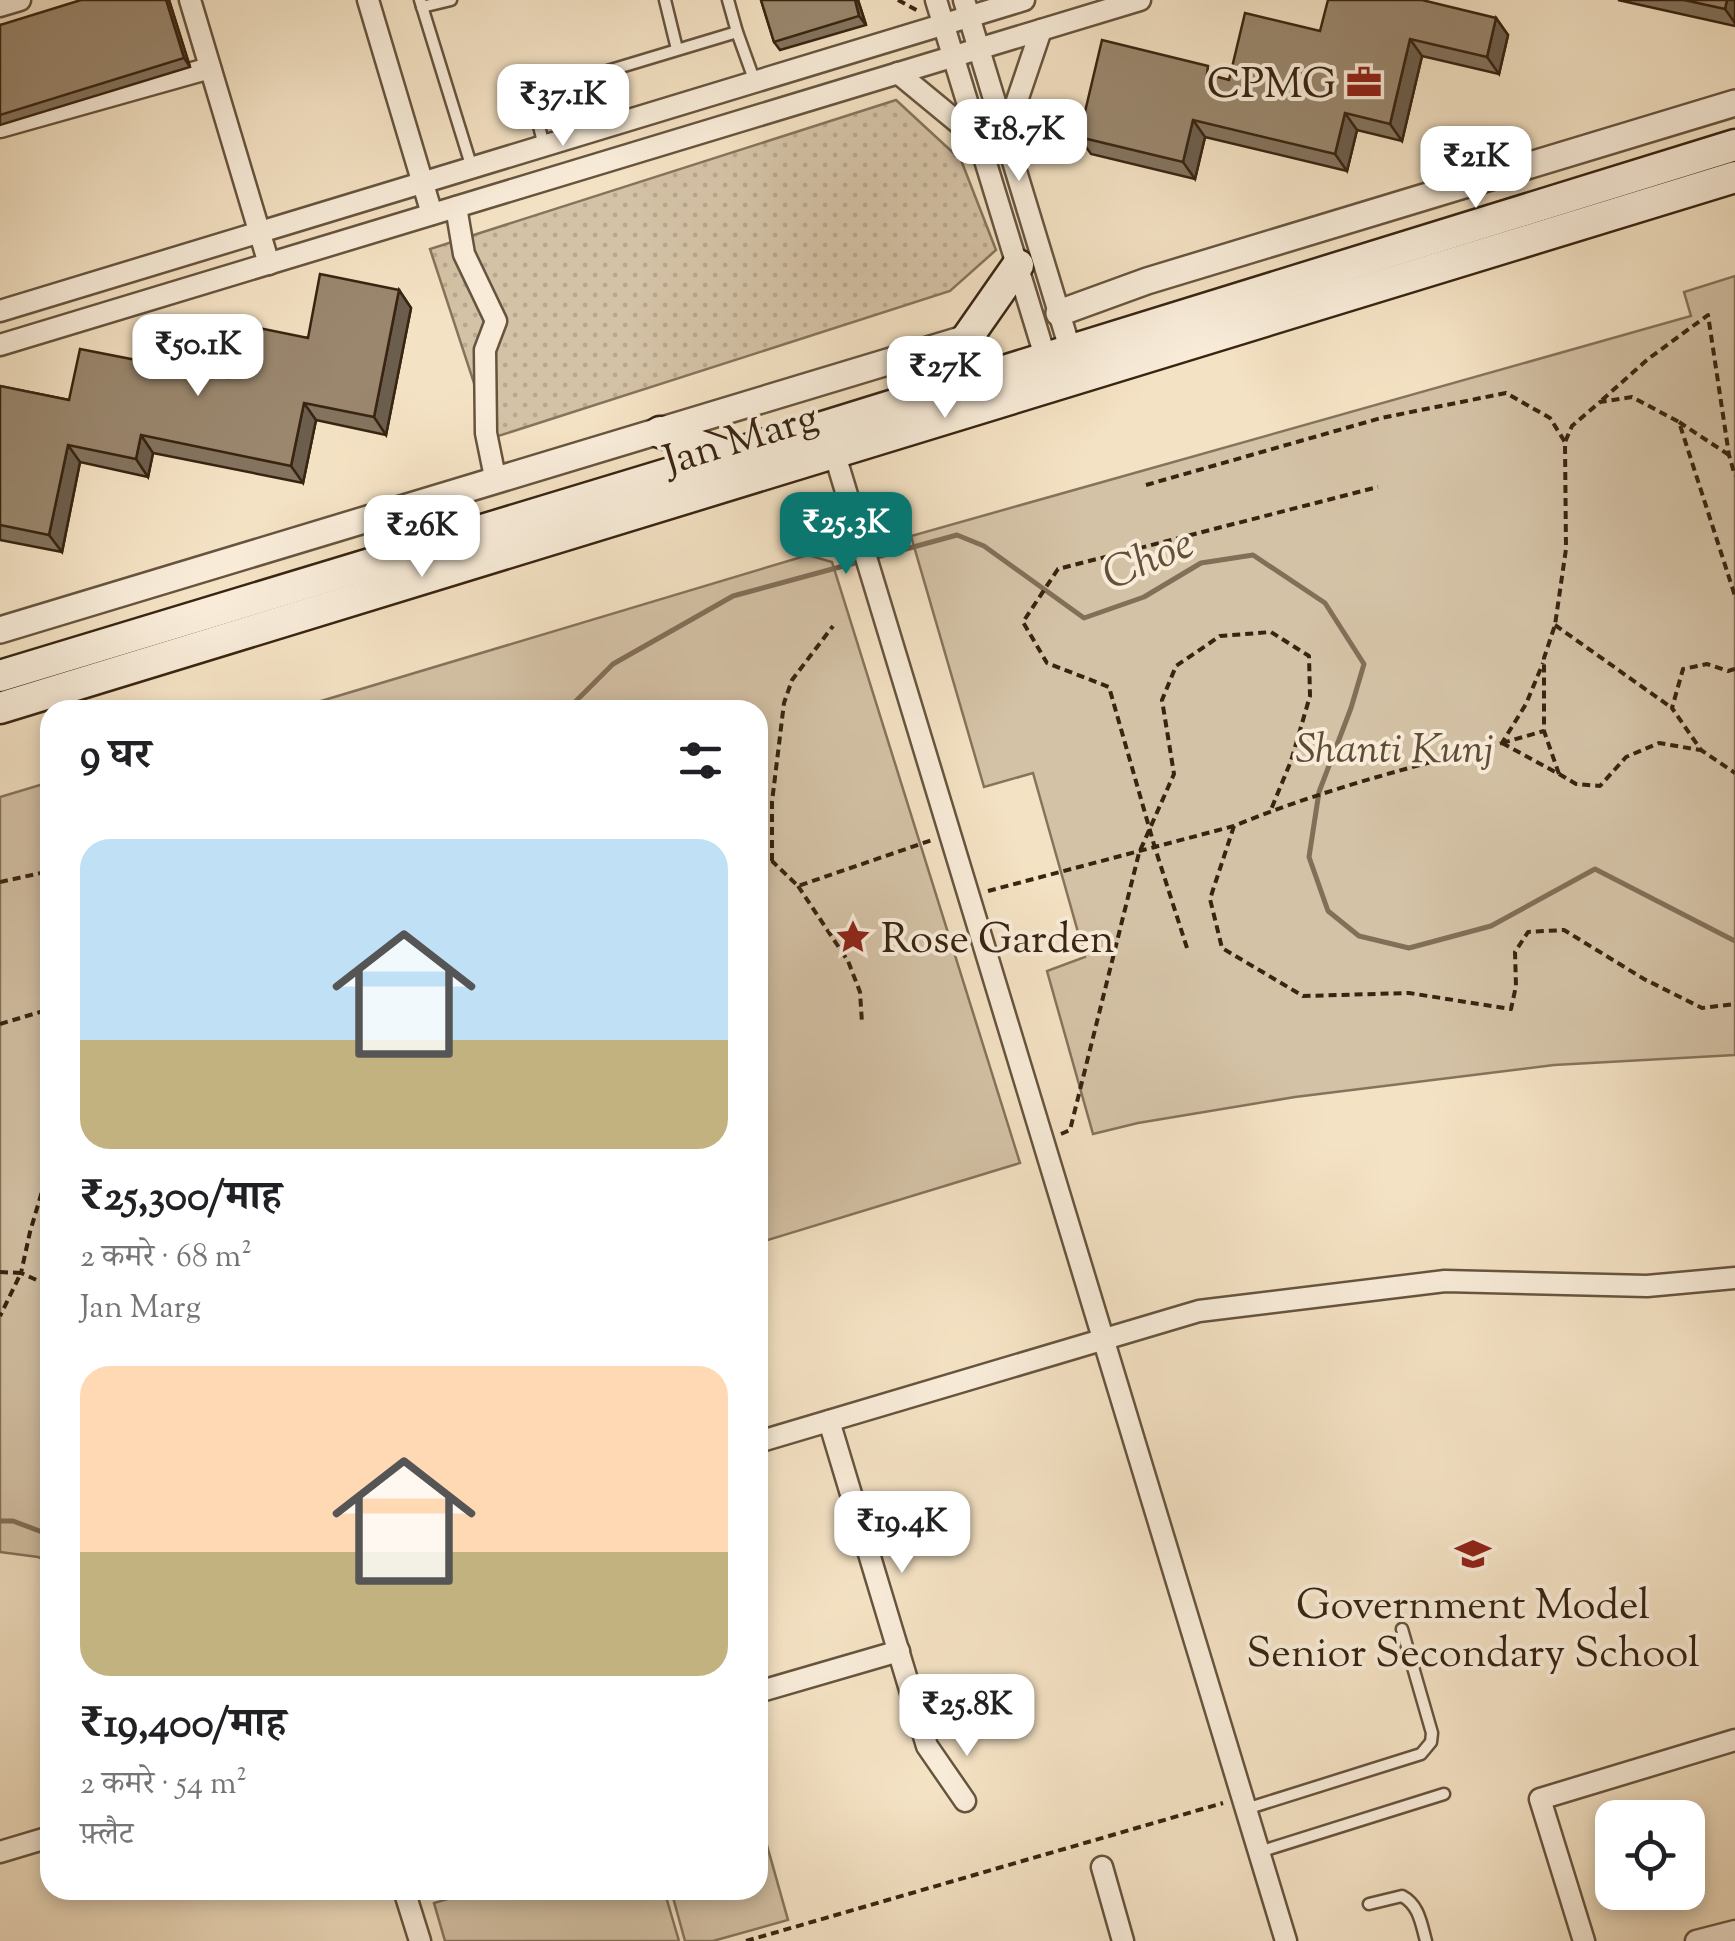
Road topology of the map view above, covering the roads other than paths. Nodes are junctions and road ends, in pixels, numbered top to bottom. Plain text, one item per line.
1 (20, 0) edge
2 (190, 0) edge
3 (368, 0) edge
4 (451, 0) edge
5 (665, 0) edge
6 (728, 0) edge
7 (936, 0) edge
8 (1024, 0) edge
9 (1140, 0) edge
10 (421, 3) edge
11 (0, 6) edge
12 (966, 8) edge
13 (944, 24) junction
14 (1041, 30) junction
15 (737, 32) junction
16 (677, 49) junction
17 (978, 49) junction
18 (953, 56) junction
19 (210, 68) junction
20 (898, 73) junction
21 (755, 82) junction
22 (1735, 102) edge
23 (0, 127) edge
24 (1005, 136) junction
25 (979, 140) junction
26 (1735, 145) edge
27 (544, 146) junction
28 (472, 168) junction
29 (1735, 177) edge
30 (423, 182) junction
31 (456, 207) junction
32 (432, 214) junction
33 (260, 232) junction
34 (269, 264) junction
35 (1018, 265) junction
36 (0, 311) edge
37 (1059, 312) junction
38 (967, 338) junction
39 (0, 345) edge
40 (1062, 368) junction
41 (939, 392) junction
42 (660, 432) junction
43 (830, 440) junction
44 (728, 456) junction
45 (496, 482) junction
46 (0, 630) edge
47 (0, 676) edge
48 (0, 708) edge
49 (1735, 1278) edge
50 (1103, 1341) junction
51 (829, 1422) junction
52 (768, 1439) edge
53 (1402, 1629) dead end
54 (898, 1651) junction
55 (768, 1689) edge
56 (1735, 1740) edge
57 (1444, 1794) dead end
58 (964, 1801) dead end
59 (1244, 1803) junction
60 (40, 1840) edge
61 (0, 1852) edge
62 (1259, 1852) junction
63 (1102, 1867) dead end
64 (407, 1900) edge
65 (1369, 1904) dead end
66 (1735, 1931) edge
67 (1117, 1939) edge
68 (420, 1941) edge
69 (1286, 1941) edge
70 (1426, 1941) edge
71 (1584, 1941) edge
72 (1696, 1941) edge

1 - 11 street
2 - 19 street
3 - 30 street
4 - 10 lane
5 - 16 lane
6 - 15 lane
7 - 13 street
8 - 12 street
9 - 14 street
10 - 28 lane
12 - 13 street
12 - 17 street
13 - 18 street
13 - 21 street
14 - 17 street
14 - 24 street
15 - 16 lane
15 - 21 lane
16 - 27 lane
17 - 18 street
17 - 24 street
18 - 20 street
18 - 25 street
19 - 23 street
19 - 33 street
20 - 25 street
20 - 31 street
21 - 27 street
22 - 37 street
24 - 37 street
25 - 35 street
26 - 40 main road, Jan Marg
27 - 28 street
28 - 30 street
29 - 40 main road, Jan Marg
30 - 32 street
30 - 33 street
31 - 32 street
31 - 45 street
32 - 34 street
33 - 34 street
33 - 36 street
34 - 39 street
35 - 38 main road
35 - 40 street
37 - 40 street
38 - 41 main road
38 - 42 street
40 - 41 main road, Jan Marg
40 - 43 main road, Jan Marg
41 - 43 main road, Jan Marg
42 - 44 main road
42 - 45 street
43 - 44 main road, Jan Marg
43 - 48 main road, Jan Marg
43 - 50 street
44 - 47 main road, Jan Marg
45 - 46 street
49 - 50 street
50 - 51 street
50 - 59 street
51 - 52 street
51 - 54 street
53 - 59 lane
54 - 55 street
54 - 58 street
56 - 71 street
57 - 62 lane
59 - 62 street
60 - 61 street
62 - 69 street
63 - 67 street
64 - 68 street
65 - 70 lane
66 - 72 street

